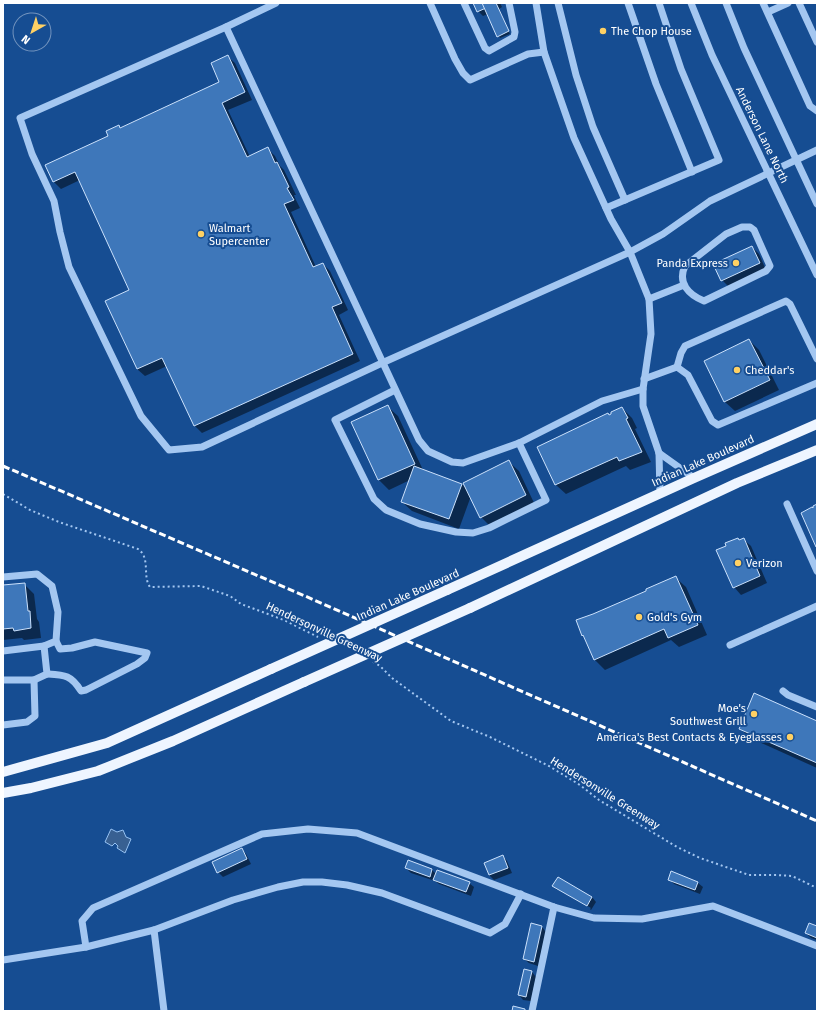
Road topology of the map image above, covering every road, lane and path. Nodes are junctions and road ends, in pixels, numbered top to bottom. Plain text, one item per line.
1 (276, 3) edge
2 (430, 3) edge
3 (464, 3) edge
4 (509, 3) edge
5 (536, 3) edge
6 (558, 3) edge
7 (628, 3) edge
8 (659, 3) edge
9 (691, 3) edge
10 (726, 3) edge
11 (763, 3) edge
12 (788, 3) edge
13 (799, 3) edge
14 (768, 12) junction
15 (226, 27) junction
16 (817, 42) edge
17 (544, 52) junction
18 (817, 111) edge
19 (817, 150) edge
20 (796, 160) junction
21 (692, 172) junction
22 (769, 173) junction
23 (625, 200) junction
24 (817, 204) edge
25 (606, 208) junction
26 (630, 252) junction
27 (817, 275) edge
28 (684, 285) junction
29 (649, 299) junction
30 (817, 359) edge
31 (382, 363) junction
32 (677, 367) junction
33 (644, 379) junction
34 (817, 383) edge
35 (643, 389) junction
36 (395, 390) junction
37 (817, 424) edge
38 (519, 443) junction
39 (817, 450) edge
40 (659, 453) junction
41 (694, 478) junction
42 (3, 494) edge
43 (660, 494) junction
44 (787, 504) dead end
45 (817, 571) edge
46 (3, 577) edge
47 (817, 606) edge
48 (320, 638) dead end
49 (56, 641) junction
50 (730, 645) dead end
51 (44, 646) junction
52 (3, 651) edge
53 (367, 660) dead end
54 (47, 674) junction
55 (3, 680) edge
56 (34, 680) junction
57 (783, 690) dead end
58 (817, 707) edge
59 (3, 725) edge
60 (3, 772) edge
61 (3, 793) edge
62 (817, 888) edge
63 (521, 894) junction
64 (554, 907) junction
65 (154, 930) junction
66 (817, 946) edge
67 (86, 947) junction
68 (3, 960) edge
69 (164, 1011) edge
70 (532, 1011) edge

1 - 15 street
2 - 17 street
3 - 4 street
5 - 17 street
6 - 23 street
7 - 21 street
8 - 21 street
9 - 22 street, Anderson Lane North
10 - 20 street, Anderson Lane North
11 - 14 street
12 - 14 street
13 - 16 street
14 - 18 street
15 - 31 street
15 - 31 street
17 - 25 street
19 - 20 street
20 - 22 street
20 - 24 street, Anderson Lane North
21 - 23 street
22 - 26 street
22 - 27 street, Anderson Lane North
23 - 25 street
25 - 26 street
26 - 29 street
26 - 31 street
28 - 28 street
28 - 29 street
29 - 33 street
30 - 32 street
31 - 36 street
32 - 33 street
32 - 34 street
33 - 35 street
35 - 38 street
35 - 40 street
36 - 38 street
36 - 38 street
37 - 41 main road, Indian Lake Boulevard
39 - 61 main road, bridge
40 - 41 street
40 - 43 street
41 - 43 main road, Indian Lake Boulevard
42 - 48 path, Hendersonville Greenway
43 - 60 main road, Indian Lake Boulevard, bridge
44 - 45 street
46 - 49 street
47 - 50 street
49 - 51 street
49 - 54 street
51 - 52 street
51 - 54 street
53 - 62 path, Hendersonville Greenway
54 - 56 street
55 - 56 street
56 - 59 street
57 - 58 street
63 - 64 street
63 - 65 street
63 - 67 street
64 - 66 street
64 - 70 street
65 - 67 street
65 - 69 street
67 - 68 street

